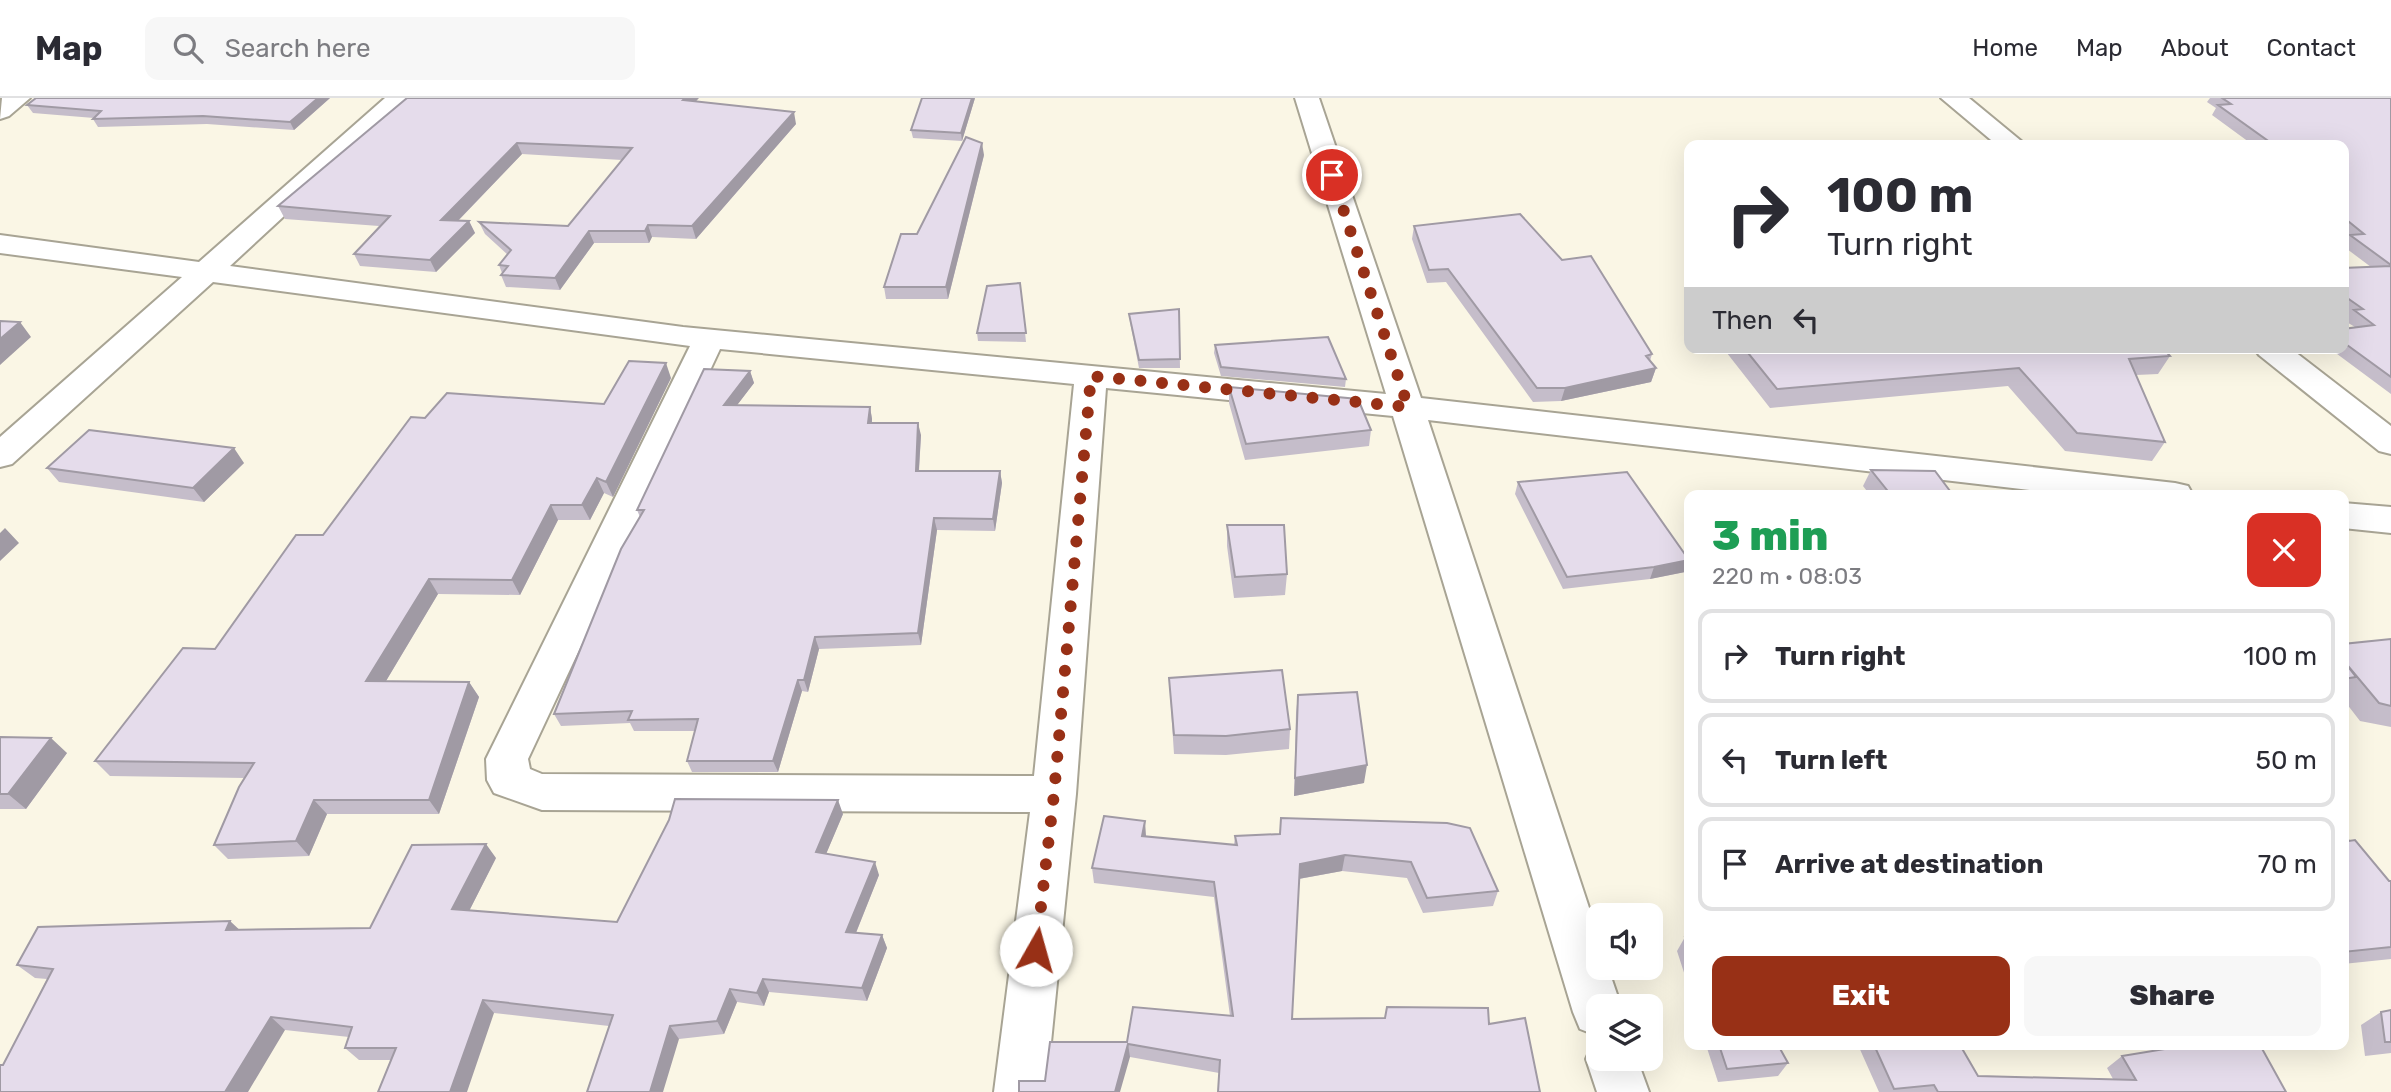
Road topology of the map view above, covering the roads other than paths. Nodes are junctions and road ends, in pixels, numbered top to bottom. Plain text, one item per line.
1 (18, 98) edge
2 (400, 98) edge
3 (1307, 98) edge
4 (1953, 98) edge
5 (0, 111) edge
6 (2007, 140) edge
7 (0, 244) edge
8 (204, 271) junction
9 (709, 339) junction
10 (2278, 354) edge
11 (1091, 376) junction
12 (1408, 407) junction
13 (2391, 443) edge
14 (0, 456) edge
15 (2131, 490) edge
16 (2349, 516) edge
17 (2391, 520) edge
18 (1054, 794) junction
19 (1592, 994) edge
20 (1616, 1071) edge
21 (1020, 1092) edge
22 (1623, 1092) edge

1 - 5 street
2 - 8 street
3 - 12 street
4 - 6 street
7 - 8 street
8 - 9 street
8 - 14 street
9 - 11 street
9 - 18 street
10 - 13 street
11 - 12 street
11 - 18 street
12 - 15 street
12 - 19 street
16 - 17 street
18 - 21 street
20 - 22 street

